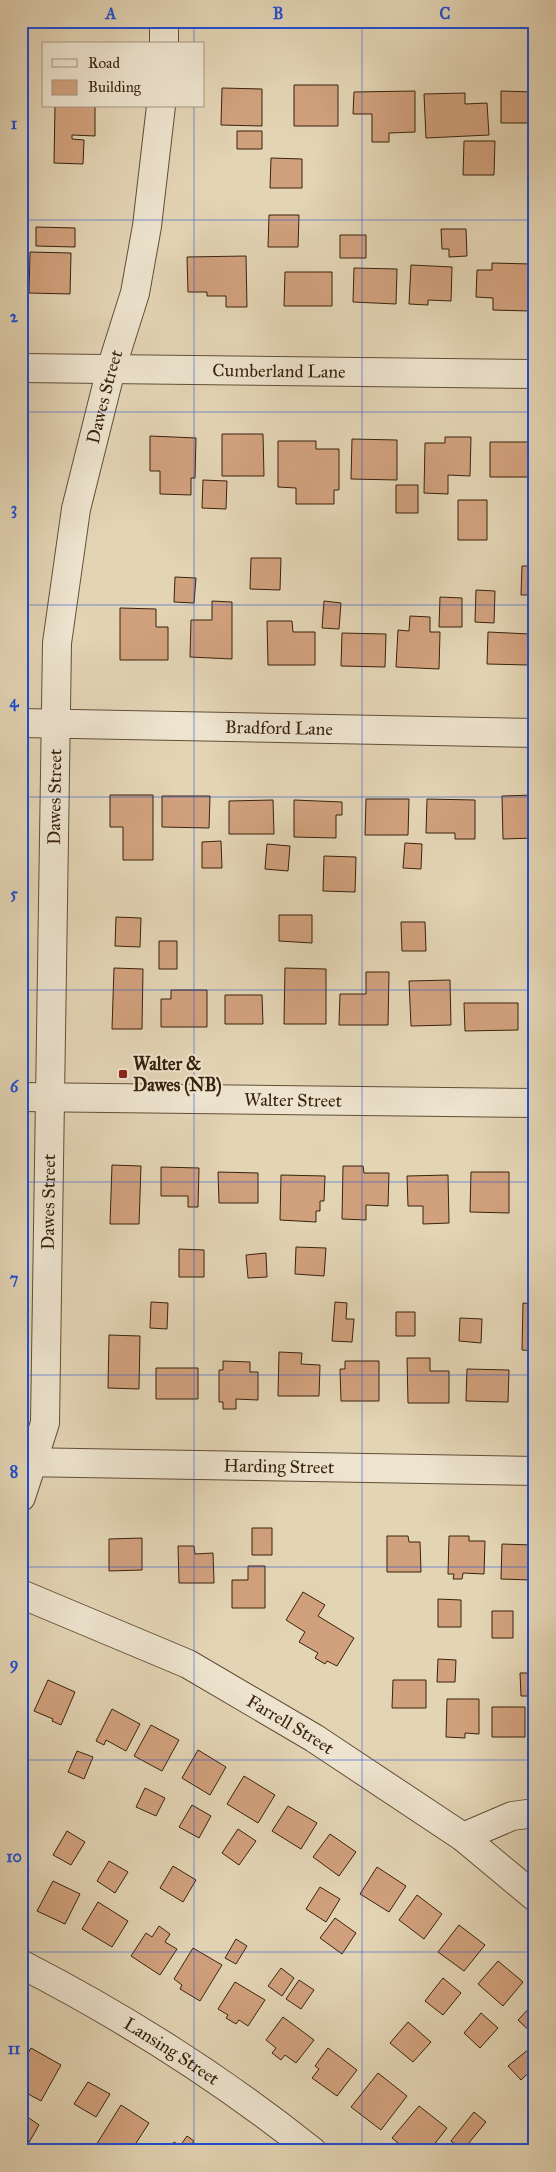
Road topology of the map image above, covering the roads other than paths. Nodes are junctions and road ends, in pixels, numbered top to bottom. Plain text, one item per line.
1 (164, 21) edge
2 (164, 42) edge
3 (161, 108) edge
4 (21, 368) edge
5 (111, 369) junction
6 (535, 374) edge
7 (21, 723) edge
8 (55, 723) junction
9 (535, 733) edge
10 (21, 1097) edge
11 (51, 1097) junction
12 (535, 1103) edge
13 (27, 1462) edge
14 (535, 1471) edge
15 (21, 1497) edge
16 (21, 1594) edge
17 (535, 1813) edge
18 (463, 1837) junction
19 (535, 1897) edge
20 (21, 1964) edge
21 (312, 2151) edge

1 - 2 street
3 - 5 street, Dawes Street
4 - 5 street, Cumberland Lane
5 - 6 street, Cumberland Lane
5 - 8 street, Dawes Street
7 - 8 street, Bradford Lane
8 - 9 street, Bradford Lane
8 - 11 street, Dawes Street
10 - 11 street, Walter Street
11 - 12 street, Walter Street
11 - 13 street, Dawes Street
13 - 14 street, Harding Street
13 - 15 street, Dawes Street
16 - 18 street, Farrell Street
17 - 18 street
18 - 19 street, Farrell Street
20 - 21 street, Lansing Street

